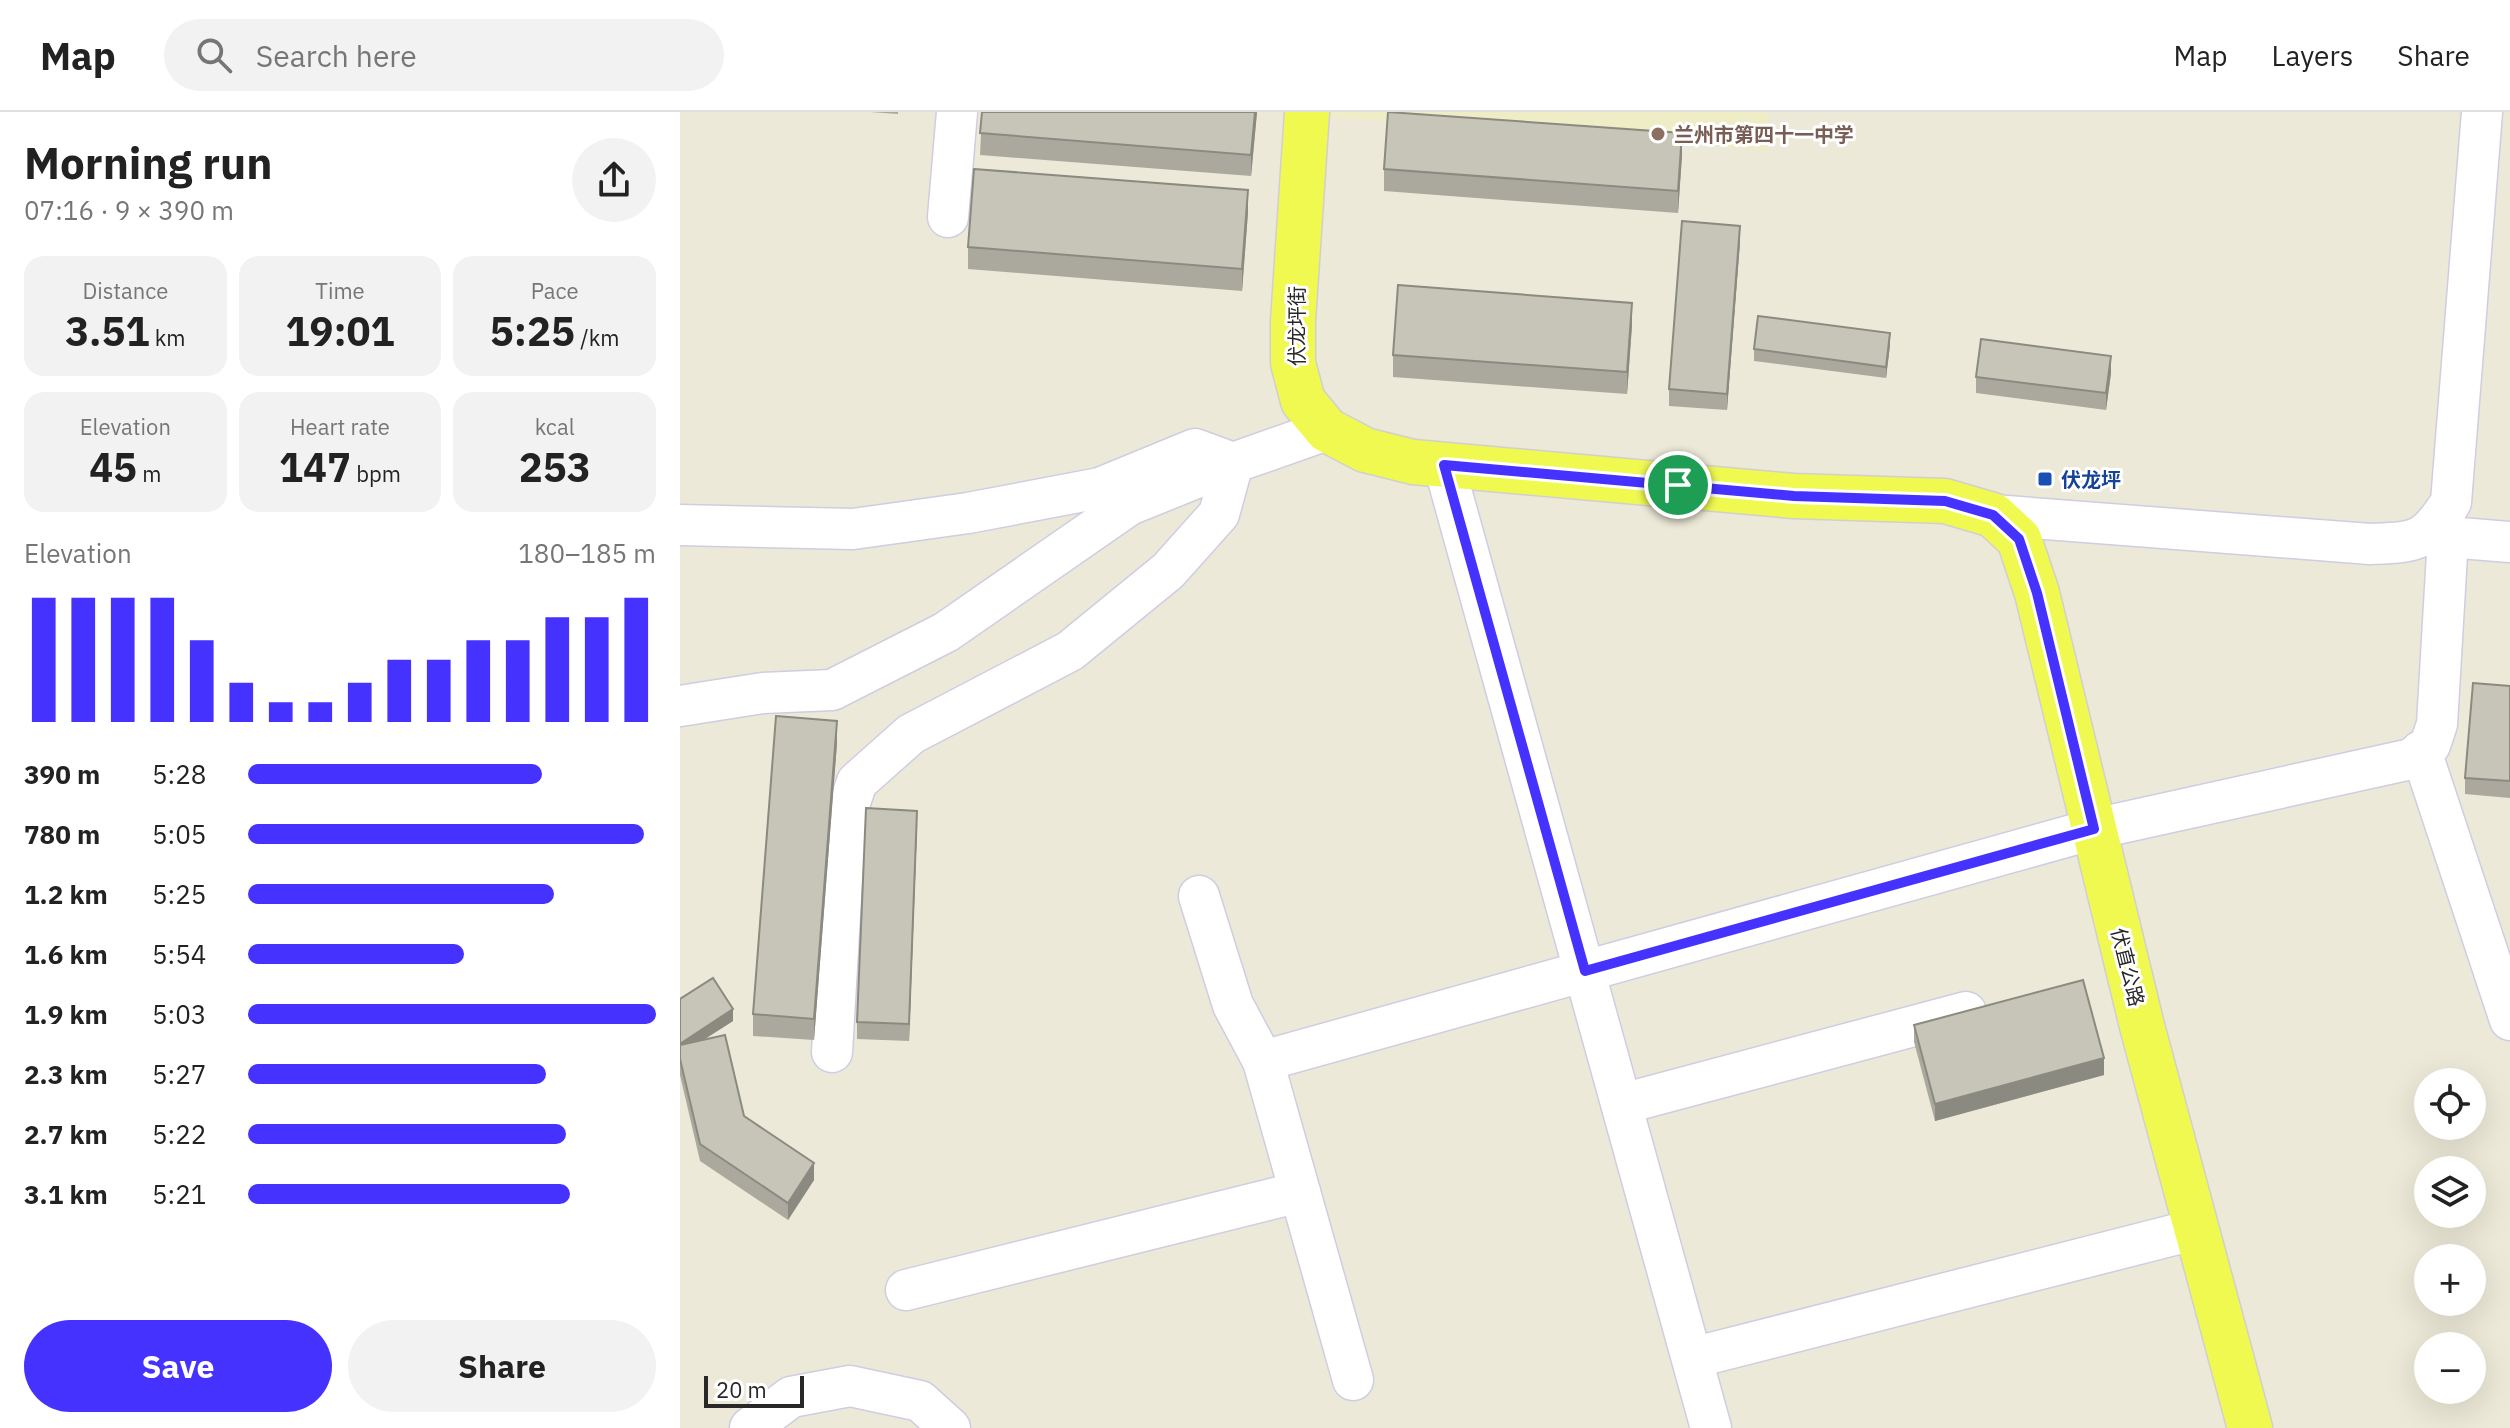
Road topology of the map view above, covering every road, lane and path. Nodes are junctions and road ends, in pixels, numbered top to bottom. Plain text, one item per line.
1 (957, 112) edge
2 (1307, 112) edge
3 (2482, 112) edge
4 (948, 217) dead end
5 (1327, 430) junction
6 (1233, 463) junction
7 (1444, 465) junction
8 (1993, 515) junction
9 (680, 525) edge
10 (2442, 532) junction
11 (2510, 542) edge
12 (680, 706) edge
13 (2421, 751) junction
14 (2094, 829) junction
15 (1199, 896) dead end
16 (1585, 971) junction
17 (2003, 1002) edge
18 (2510, 1020) edge
19 (832, 1052) dead end
20 (1263, 1061) junction
21 (1622, 1104) junction
22 (1300, 1192) junction
23 (2197, 1229) junction
24 (906, 1290) dead end
25 (1692, 1358) junction
26 (1353, 1380) dead end
27 (750, 1428) edge
28 (950, 1428) edge
29 (1711, 1428) edge
30 (2250, 1428) edge

1 - 4 street
2 - 5 main road, 伏龙坪街
3 - 10 street
5 - 6 street
5 - 7 main road, 伏龙坪街
6 - 9 street
6 - 12 street
6 - 19 street
7 - 8 main road, 伏龙坪街
7 - 16 street
8 - 10 street
8 - 14 main road, 伏直公路
10 - 11 street
10 - 13 street
13 - 14 street
13 - 18 street
14 - 16 street
14 - 23 main road, 伏直公路
15 - 20 street
16 - 20 street
16 - 21 street
17 - 21 street
20 - 22 street
21 - 25 street
22 - 24 street
22 - 26 street
23 - 25 street
23 - 30 main road, 伏直公路
25 - 29 street
27 - 28 street

